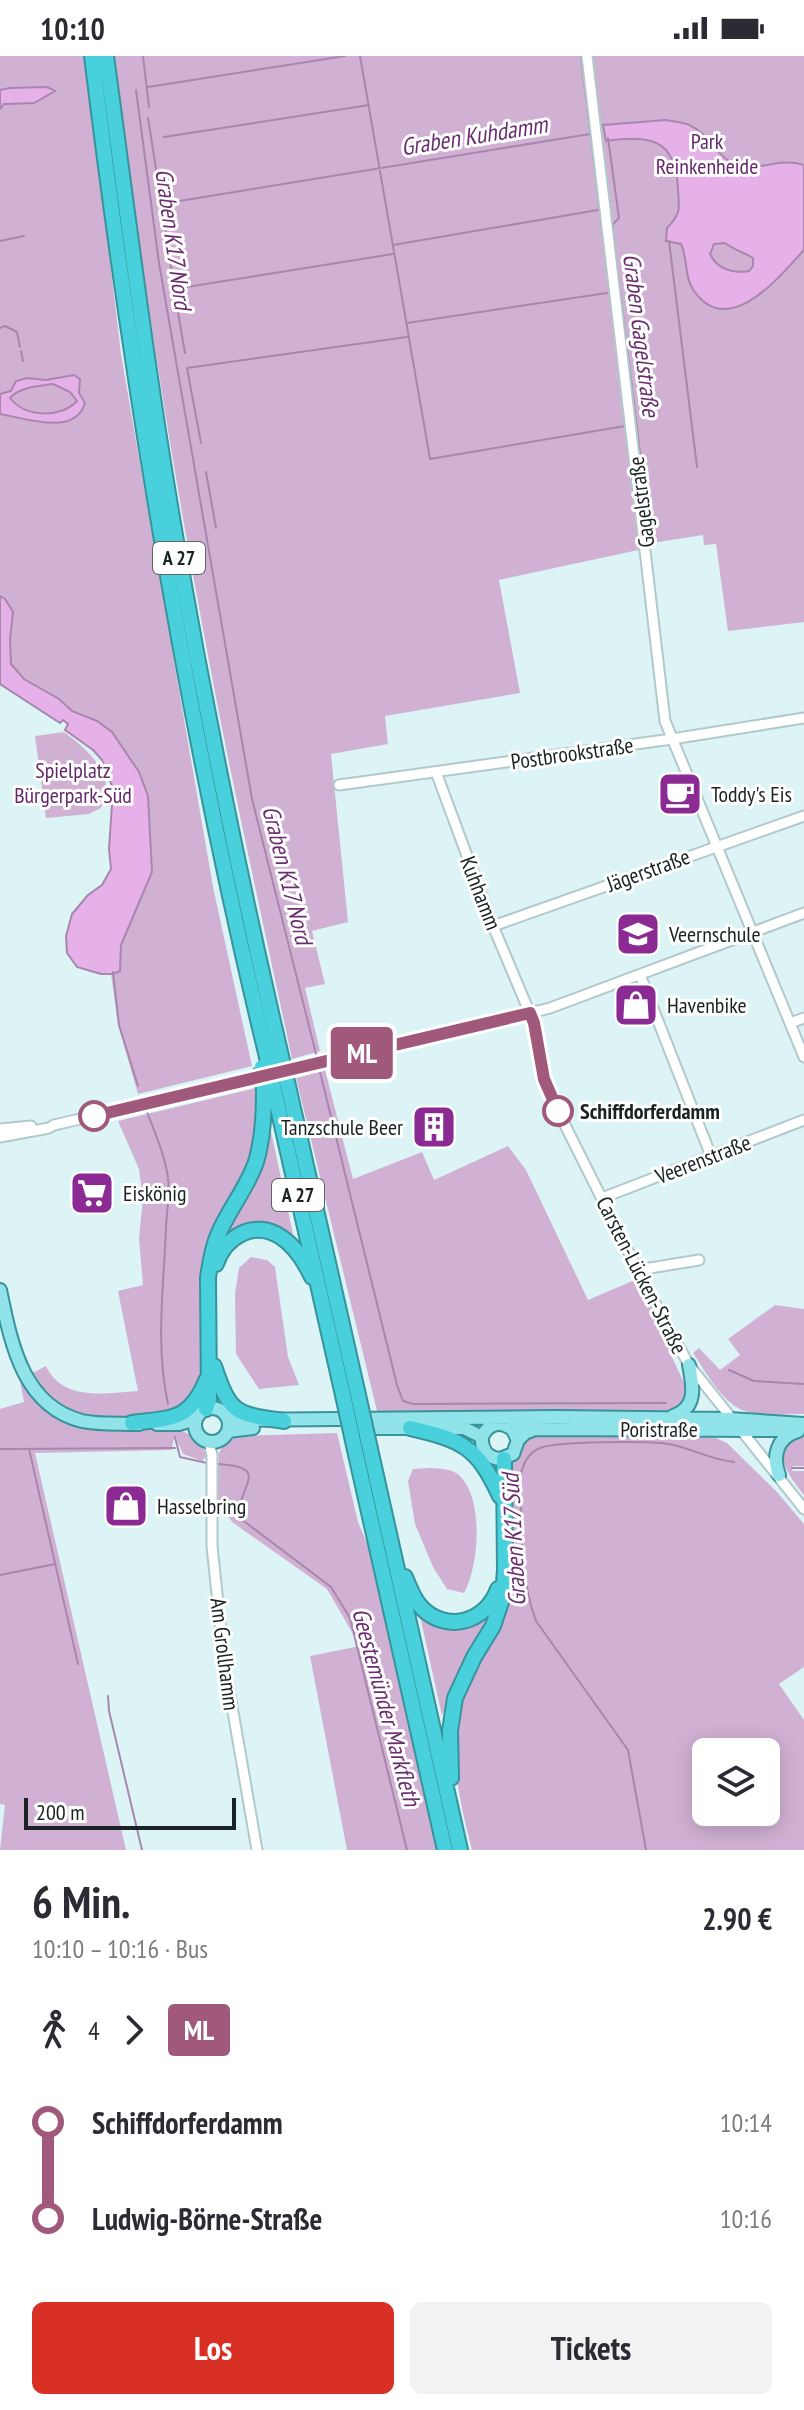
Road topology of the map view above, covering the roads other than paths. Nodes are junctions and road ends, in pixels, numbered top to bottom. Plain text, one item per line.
1 (92, 56) edge
2 (106, 56) edge
3 (587, 56) edge
4 (804, 718) edge
5 (672, 739) junction
6 (436, 772) junction
7 (339, 785) dead end
8 (804, 816) edge
9 (717, 846) junction
10 (804, 913) edge
11 (493, 926) junction
12 (753, 933) junction
13 (640, 975) junction
14 (530, 1013) junction
15 (804, 1018) edge
16 (790, 1023) junction
17 (804, 1057) edge
18 (270, 1059) junction
19 (275, 1090) junction
20 (804, 1120) edge
21 (54, 1125) junction
22 (0, 1129) edge
23 (0, 1137) edge
24 (711, 1156) junction
25 (602, 1198) junction
26 (699, 1260) dead end
27 (638, 1270) junction
28 (0, 1290) edge
29 (321, 1300) junction
30 (689, 1365) junction
31 (211, 1368) junction
32 (350, 1395) junction
33 (204, 1416) junction
34 (445, 1417) junction
35 (556, 1417) junction
36 (664, 1419) junction
37 (284, 1421) junction
38 (132, 1423) junction
39 (734, 1424) junction
40 (229, 1426) junction
41 (410, 1428) junction
42 (803, 1428) edge
43 (485, 1433) junction
44 (515, 1435) junction
45 (212, 1446) junction
46 (362, 1450) junction
47 (500, 1459) junction
48 (779, 1475) junction
49 (500, 1496) junction
50 (804, 1509) edge
51 (389, 1531) junction
52 (451, 1810) junction
53 (257, 1850) edge
54 (445, 1850) edge
55 (460, 1850) edge

1 - 18 highway, A 27
2 - 18 highway, A 27
3 - 5 street, Gagelstraße
4 - 5 street, Postbrookstraße
5 - 6 street, Postbrookstraße
5 - 9 street, Gagelstraße
6 - 7 street, Postbrookstraße
6 - 11 street, Kuhhamm
8 - 9 street, Jägerstraße
9 - 11 street, Jägerstraße
9 - 12 street, Gagelstraße
10 - 12 street
11 - 14 street, Kuhhamm
12 - 13 street
12 - 16 street, Gagelstraße
13 - 14 street
13 - 24 street
14 - 21 street
14 - 25 street, Carsten-Lücken-Straße
15 - 16 street
16 - 17 street, Gagelstraße
18 - 19 highway, A 27, bridge
18 - 19 highway, bridge
19 - 29 highway, A 27
19 - 31 highway
19 - 32 highway, A 27
20 - 24 street, Veerenstraße
21 - 22 street
21 - 23 street
24 - 25 street, Veerenstraße
25 - 27 street, Carsten-Lücken-Straße
26 - 27 street
27 - 30 street, Carsten-Lücken-Straße
28 - 38 main road
29 - 31 highway
29 - 32 highway, A 27
30 - 36 main road
30 - 39 street, Carsten-Lücken-Straße
31 - 33 highway
31 - 37 highway
31 - 38 highway
32 - 46 highway, A 27, bridge
33 - 38 main road
33 - 40 main road
33 - 45 main road
34 - 35 main road, Poristraße
34 - 37 main road, Poristraße
34 - 43 main road, Poristraße
35 - 36 main road, Poristraße
35 - 44 main road, Poristraße
36 - 39 main road, Poristraße
37 - 40 main road, Poristraße
39 - 42 main road, Poristraße
39 - 44 main road, Poristraße
39 - 48 street, Carsten-Lücken-Straße
40 - 41 main road, Poristraße
40 - 45 main road
41 - 43 main road, Poristraße
41 - 49 highway
42 - 48 main road
43 - 44 main road, Poristraße
43 - 47 main road
44 - 47 main road
45 - 53 street, Am Grollhamm
46 - 51 highway, A 27
46 - 54 highway, A 27
47 - 49 highway
47 - 52 highway
48 - 50 street, Carsten-Lücken-Straße
49 - 51 highway
51 - 52 highway, A 27
52 - 55 highway, A 27

